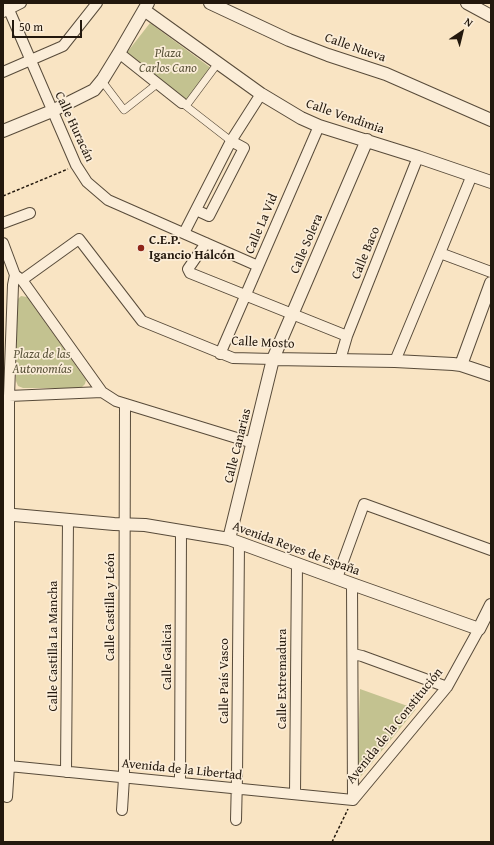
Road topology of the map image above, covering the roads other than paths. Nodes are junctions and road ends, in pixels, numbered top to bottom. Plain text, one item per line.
1 (21, 3) edge
2 (97, 3) edge
3 (210, 3) edge
4 (467, 3) edge
5 (146, 6) edge
6 (6, 8) edge
7 (491, 16) edge
8 (119, 53) junction
9 (30, 61) junction
10 (218, 63) junction
11 (3, 72) edge
12 (102, 81) junction
13 (157, 84) junction
14 (261, 94) junction
15 (184, 105) junction
16 (52, 111) junction
17 (491, 120) edge
18 (319, 126) junction
19 (3, 131) edge
20 (367, 140) junction
21 (231, 141) junction
22 (418, 157) junction
23 (472, 175) junction
24 (491, 182) edge
25 (196, 210) junction
26 (30, 213) dead end
27 (3, 223) edge
28 (184, 233) junction
29 (3, 243) edge
30 (206, 243) junction
31 (440, 253) junction
32 (258, 266) junction
33 (491, 272) edge
34 (18, 278) junction
35 (491, 283) edge
36 (246, 296) junction
37 (292, 314) junction
38 (347, 336) junction
39 (220, 354) junction
40 (273, 359) junction
41 (340, 360) junction
42 (394, 362) junction
43 (460, 365) junction
44 (491, 375) edge
45 (102, 392) junction
46 (9, 396) junction
47 (125, 404) junction
48 (253, 443) junction
49 (6, 514) edge
50 (68, 520) junction
51 (124, 524) junction
52 (181, 531) junction
53 (234, 541) junction
54 (491, 550) edge
55 (297, 564) junction
56 (337, 578) junction
57 (352, 584) junction
58 (491, 605) edge
59 (479, 629) junction
60 (353, 654) junction
61 (447, 687) junction
62 (9, 766) junction
63 (66, 772) junction
64 (124, 778) junction
65 (180, 783) junction
66 (237, 789) junction
67 (295, 794) junction
68 (7, 797) dead end
69 (353, 800) junction
70 (122, 810) dead end
71 (236, 820) dead end

1 - 6 street
2 - 9 street
3 - 17 street, Calle Nueva
4 - 7 street
5 - 8 street
5 - 10 street, Calle Vendimia
6 - 9 street, Calle Huracán
8 - 12 street
8 - 13 street
9 - 11 street
9 - 16 street, Calle Huracán
10 - 14 street, Calle Vendimia
10 - 15 street
12 - 13 street
12 - 16 street
13 - 15 street
14 - 18 street, Calle Vendimia
14 - 21 street
15 - 21 street
16 - 19 street
16 - 28 street, Calle Huracán
18 - 20 street, Calle Vendimia
18 - 32 street, Calle La Vid
20 - 22 street, Calle Vendimia
20 - 37 street, Calle Solera
21 - 25 street
21 - 25 street
22 - 23 street, Calle Vendimia
22 - 38 street, Calle Baco
23 - 24 street, Calle Vendimia
23 - 31 street
25 - 28 street
26 - 27 street
28 - 30 street, Calle Huracán
29 - 34 street
30 - 32 street, Calle Huracán
30 - 36 street
31 - 33 street
31 - 42 street
32 - 36 street, Calle La Vid
34 - 39 street, Calle Mosto
34 - 45 street
34 - 46 street
35 - 43 street
36 - 37 street
36 - 39 street, Calle La Vid
37 - 38 street
37 - 40 street, Calle Solera
38 - 41 street, Calle Baco
39 - 40 street, Calle Mosto
40 - 41 street, Calle Mosto
40 - 48 street, Calle Canarias
41 - 42 street, Calle Mosto
42 - 43 street, Calle Mosto
43 - 44 street, Calle Mosto
45 - 46 street
45 - 47 street
46 - 49 street
47 - 48 street
47 - 51 street, Calle Castilla y León
48 - 53 street, Calle Canarias
49 - 50 street, Avenida Reyes de España
49 - 62 street
50 - 51 street, Avenida Reyes de España
50 - 63 street, Calle Castilla La Mancha
51 - 52 street, Avenida Reyes de España
51 - 64 street, Calle Castilla y León
52 - 53 street, Avenida Reyes de España
52 - 65 street, Calle Galicia
53 - 55 street, Avenida Reyes de España
53 - 66 street, Calle País Vasco
54 - 56 street
55 - 56 street, Avenida Reyes de España
55 - 67 street, Calle Extremadura
56 - 57 street, Avenida Reyes de España
57 - 59 street, Avenida Reyes de España
57 - 60 street
58 - 59 street, Avenida de la Constitución
59 - 61 street, Avenida de la Constitución
60 - 61 street
60 - 69 street
61 - 69 street, Avenida de la Constitución
62 - 63 street, Avenida de la Libertad
62 - 68 street
63 - 64 street, Avenida de la Libertad
64 - 65 street, Avenida de la Libertad
64 - 70 street, Calle Castilla y León
65 - 66 street, Avenida de la Libertad
66 - 67 street, Avenida de la Libertad
66 - 71 street, Calle País Vasco
67 - 69 street, Avenida de la Libertad

